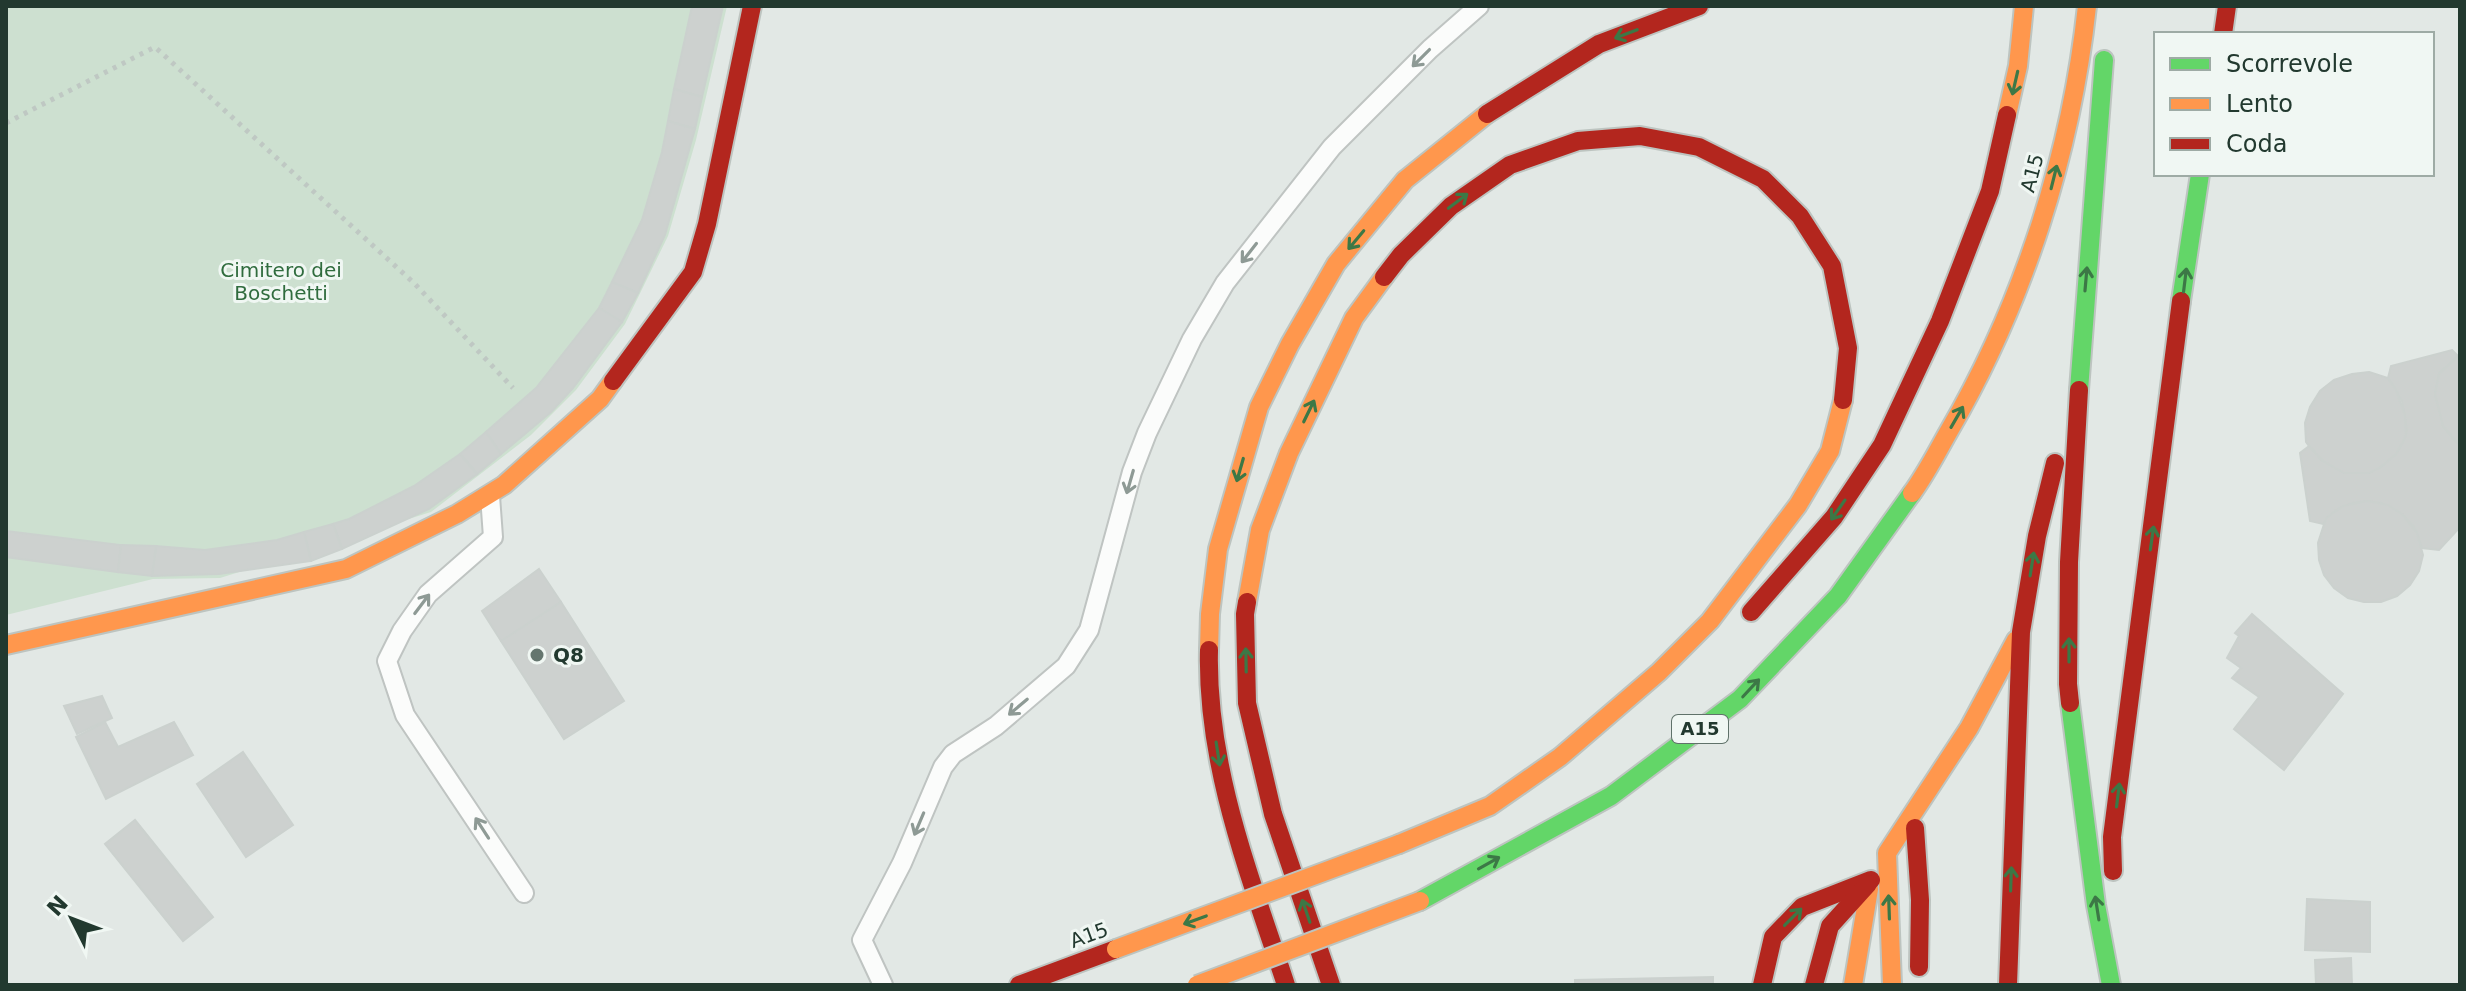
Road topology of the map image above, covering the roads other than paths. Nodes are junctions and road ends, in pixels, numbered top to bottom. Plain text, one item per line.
1 (752, 6) edge
2 (1479, 6) edge
3 (1699, 6) edge
4 (2024, 6) edge
5 (2087, 6) edge
6 (2227, 6) edge
7 (2223, 32) edge
8 (2106, 36) dead end
9 (2200, 176) edge
10 (2083, 315) junction
11 (490, 493) junction
12 (1735, 627) dead end
13 (2021, 632) junction
14 (6, 645) edge
15 (1672, 685) dead end
16 (1490, 806) junction
17 (1914, 812) junction
18 (1887, 853) junction
19 (1871, 880) junction
20 (524, 893) dead end
21 (883, 985) edge
22 (1019, 985) edge
23 (1197, 985) edge
24 (1286, 985) edge
25 (1331, 985) edge
26 (1762, 985) edge
27 (1814, 985) edge
28 (1853, 985) edge
29 (1892, 985) edge
30 (1919, 985) edge
31 (2008, 985) edge
32 (2113, 985) edge

1 - 11 main road
2 -> 21 lane
3 -> 24 main road
4 -> 12 main road, A15 / A15
23 -> 5 main road, A15 / A15, bridge
6 - 7 main road
10 -> 8 main road
32 -> 9 main road
13 -> 10 main road
32 -> 10 main road
11 - 14 main road
20 -> 11 lane
13 - 17 main road
31 -> 13 main road
15 - 16 main road, A15 / A15
16 -> 22 main road, A15 / A15, bridge
25 -> 16 main road
17 - 18 main road
17 - 30 main road
18 - 19 main road
29 -> 18 main road
26 -> 19 main road
19 - 27 main road
19 - 28 main road

